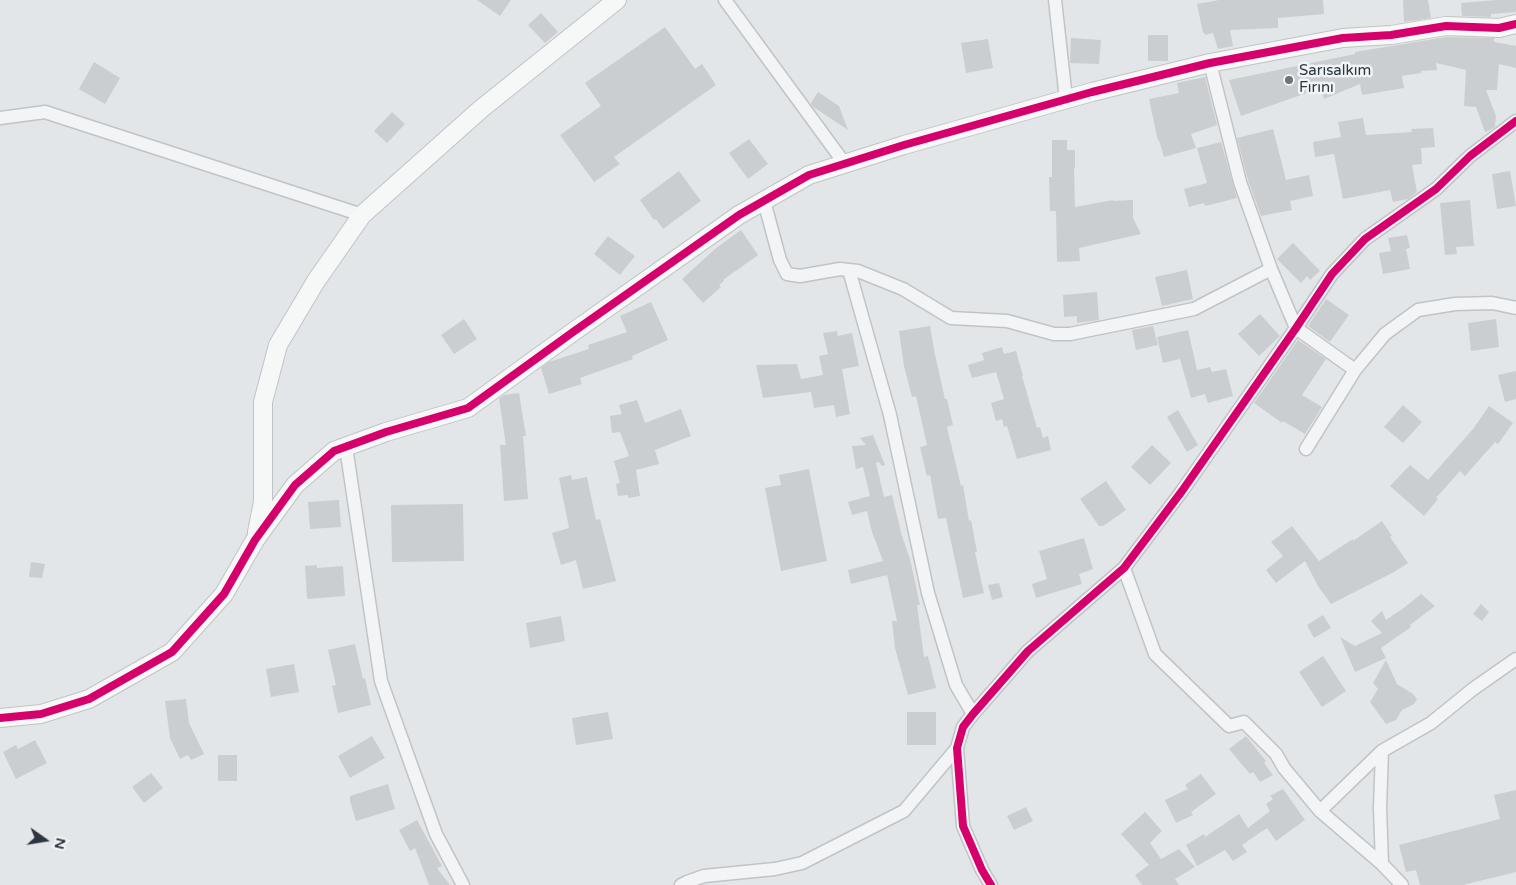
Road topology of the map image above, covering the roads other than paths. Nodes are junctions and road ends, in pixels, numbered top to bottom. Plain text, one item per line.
1 (616, 0) edge
2 (725, 0) edge
3 (1055, 0) edge
4 (1516, 24) edge
5 (1210, 63) junction
6 (1066, 99) junction
7 (0, 118) edge
8 (1516, 121) edge
9 (845, 164) junction
10 (764, 201) junction
11 (362, 215) junction
12 (1271, 269) junction
13 (849, 270) junction
14 (1516, 308) edge
15 (1296, 328) junction
16 (1355, 370) junction
17 (346, 447) junction
18 (1306, 449) dead end
19 (255, 540) junction
20 (1124, 568) junction
21 (1516, 659) edge
22 (973, 714) junction
23 (0, 718) edge
24 (957, 748) junction
25 (1382, 751) junction
26 (1320, 811) junction
27 (1382, 864) junction
28 (463, 885) edge
29 (681, 885) edge
30 (991, 885) edge
31 (1402, 885) edge

1 - 11 street
2 - 9 street
3 - 6 street
4 - 5 street
5 - 6 street
5 - 12 street
6 - 9 street
7 - 11 street
8 - 15 street
9 - 10 street
10 - 13 street
10 - 17 street
11 - 19 street
12 - 13 street
12 - 15 street
13 - 22 street
14 - 16 street
15 - 16 street
15 - 20 street
16 - 18 street
17 - 19 street
17 - 28 street
19 - 23 street
20 - 22 street
20 - 26 street
21 - 25 street
22 - 24 street
24 - 29 street
24 - 30 street
25 - 26 street
25 - 27 street
26 - 27 street
27 - 31 street

